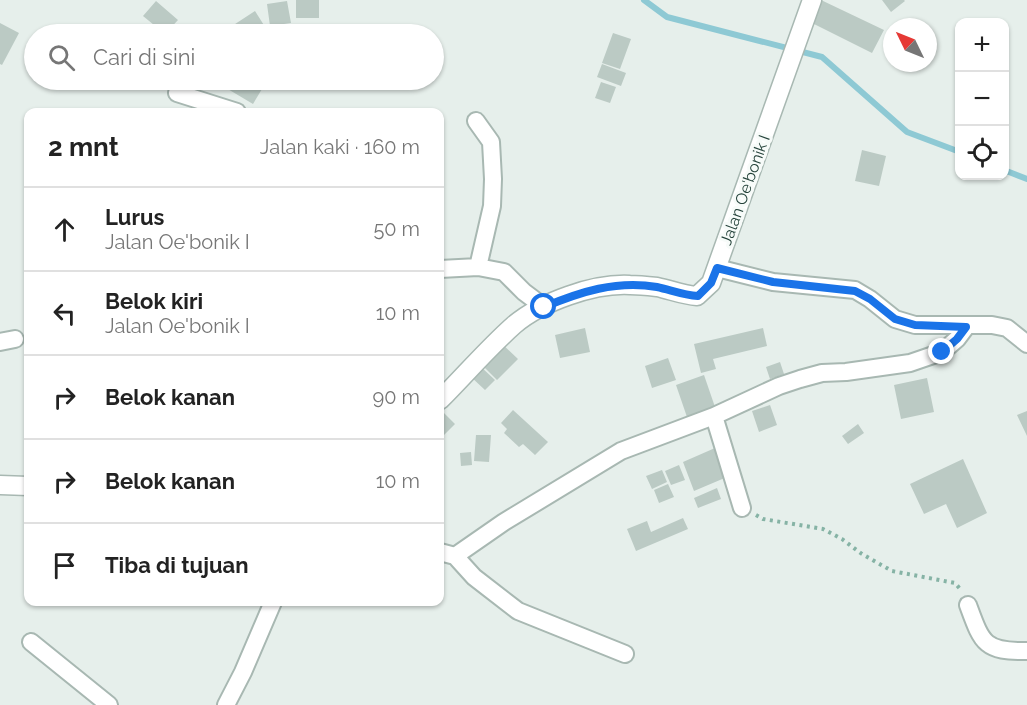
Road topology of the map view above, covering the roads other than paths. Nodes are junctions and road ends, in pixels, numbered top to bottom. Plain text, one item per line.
1 (812, 0) edge
2 (177, 93) dead end
3 (224, 108) edge
4 (476, 121) dead end
5 (478, 267) junction
6 (717, 268) junction
7 (444, 269) edge
8 (544, 307) junction
9 (966, 327) junction
10 (1027, 344) edge
11 (444, 396) edge
12 (714, 416) junction
13 (0, 485) edge
14 (24, 486) edge
15 (742, 508) road end
16 (447, 554) edge
17 (968, 605) road end
18 (271, 606) edge
19 (31, 642) dead end
20 (1027, 651) edge
21 (625, 654) dead end
22 (109, 705) edge
23 (226, 705) edge

1 - 6 street, Jalan Oe'bonik I
2 - 3 street
4 - 5 street
5 - 7 street
5 - 8 street
6 - 8 street, Jalan Oe'bonik I
6 - 9 street
8 - 11 street, Jalan Oe'bonik I
9 - 10 street
9 - 12 street
12 - 15 street
12 - 16 street
13 - 14 street
16 - 21 street
17 - 20 street
18 - 23 street
19 - 22 street

